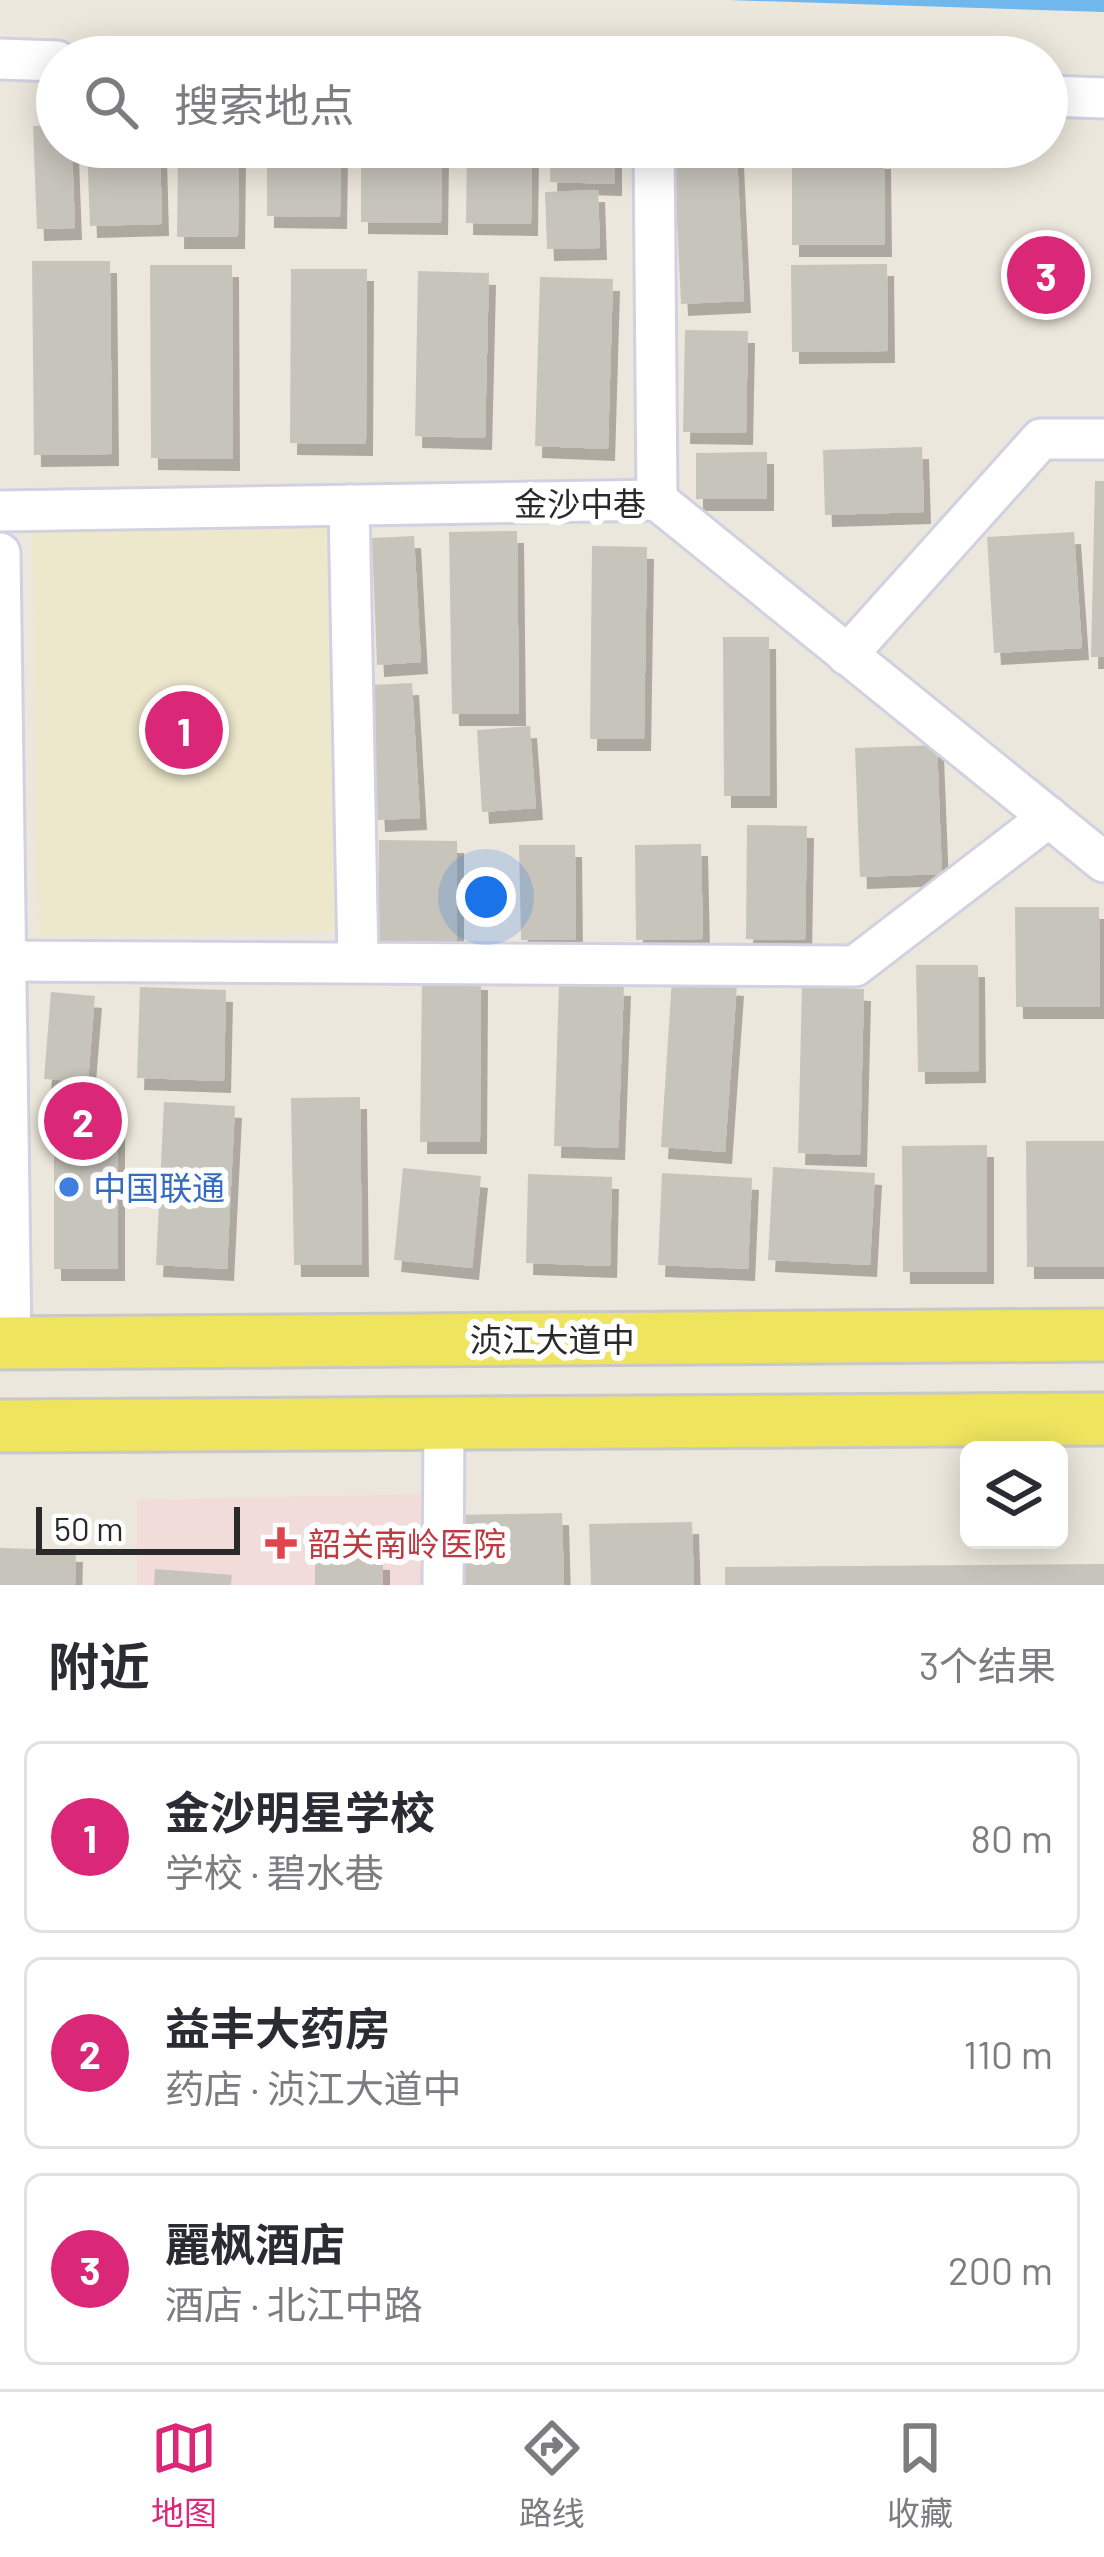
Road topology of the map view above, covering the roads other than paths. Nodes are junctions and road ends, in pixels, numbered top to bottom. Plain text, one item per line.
1 (0, 58) edge
2 (36, 60) edge
3 (1068, 96) edge
4 (1104, 98) edge
5 (654, 168) edge
6 (1104, 439) edge
7 (657, 500) junction
8 (349, 505) junction
9 (0, 511) edge
10 (0, 553) edge
11 (847, 656) junction
12 (2, 760) edge
13 (1048, 817) junction
14 (1104, 862) edge
15 (8, 961) junction
16 (358, 962) junction
17 (1104, 1335) edge
18 (6, 1343) edge
19 (1104, 1419) edge
20 (444, 1423) junction
21 (0, 1426) edge
22 (443, 1585) edge

1 - 2 street
3 - 4 street
5 - 7 street
6 - 11 street
7 - 8 street, 金沙中巷
7 - 11 street, 金沙中巷
8 - 9 street, 金沙中巷
8 - 16 street
10 - 12 street
11 - 13 street, 金沙中巷
12 - 15 street
13 - 14 street, 金沙中巷
13 - 16 street
15 - 16 street
15 - 18 street
17 - 18 main road, 浈江大道中
19 - 20 main road
20 - 21 main road
20 - 22 street

